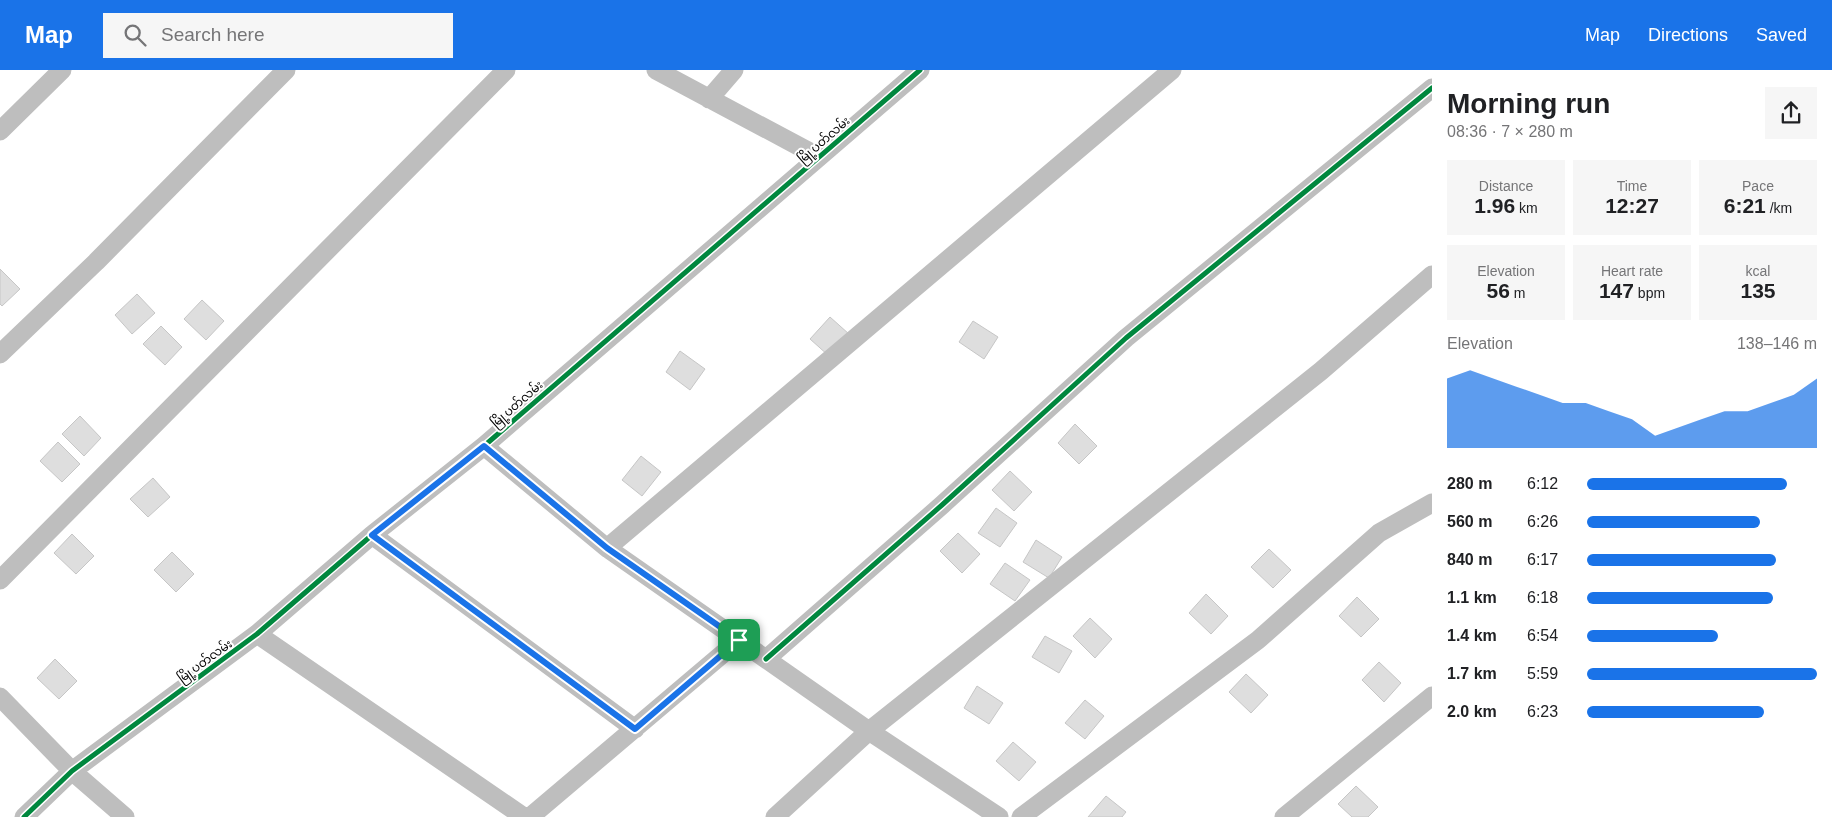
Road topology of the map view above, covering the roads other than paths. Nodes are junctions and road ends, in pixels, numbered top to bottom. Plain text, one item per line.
1 (62, 70) edge
2 (286, 70) edge
3 (506, 70) edge
4 (656, 70) edge
5 (734, 70) edge
6 (920, 70) edge
7 (1172, 70) edge
8 (1432, 88) edge
9 (709, 99) junction
10 (0, 131) edge
11 (819, 157) junction
12 (1432, 275) edge
13 (0, 354) edge
14 (484, 446) junction
15 (1432, 503) edge
16 (372, 535) junction
17 (607, 548) junction
18 (0, 580) edge
19 (257, 634) junction
20 (739, 640) junction
21 (766, 659) junction
22 (1432, 696) edge
23 (0, 697) edge
24 (635, 729) junction
25 (869, 731) junction
26 (72, 771) junction
27 (24, 817) edge
28 (125, 817) edge
29 (524, 817) edge
30 (530, 817) edge
31 (775, 817) edge
32 (999, 817) edge
33 (1021, 817) edge
34 (1284, 817) edge

1 - 10 street
2 - 13 street
3 - 18 street
4 - 9 street
5 - 9 street
6 - 11 street, မြို့ပတ်လမ်း
7 - 17 street
8 - 21 street
9 - 11 street
11 - 14 street, မြို့ပတ်လမ်း
12 - 25 street
14 - 16 street, မြို့ပတ်လမ်း
14 - 17 street
15 - 33 street
16 - 19 street, မြို့ပတ်လမ်း
16 - 24 street
17 - 20 street
19 - 26 street, မြို့ပတ်လမ်း
19 - 29 street
20 - 21 street
20 - 24 street
21 - 25 street
22 - 34 street
23 - 26 street
24 - 30 street
25 - 31 street
25 - 32 street
26 - 27 street, မြို့ပတ်လမ်း
26 - 28 street

